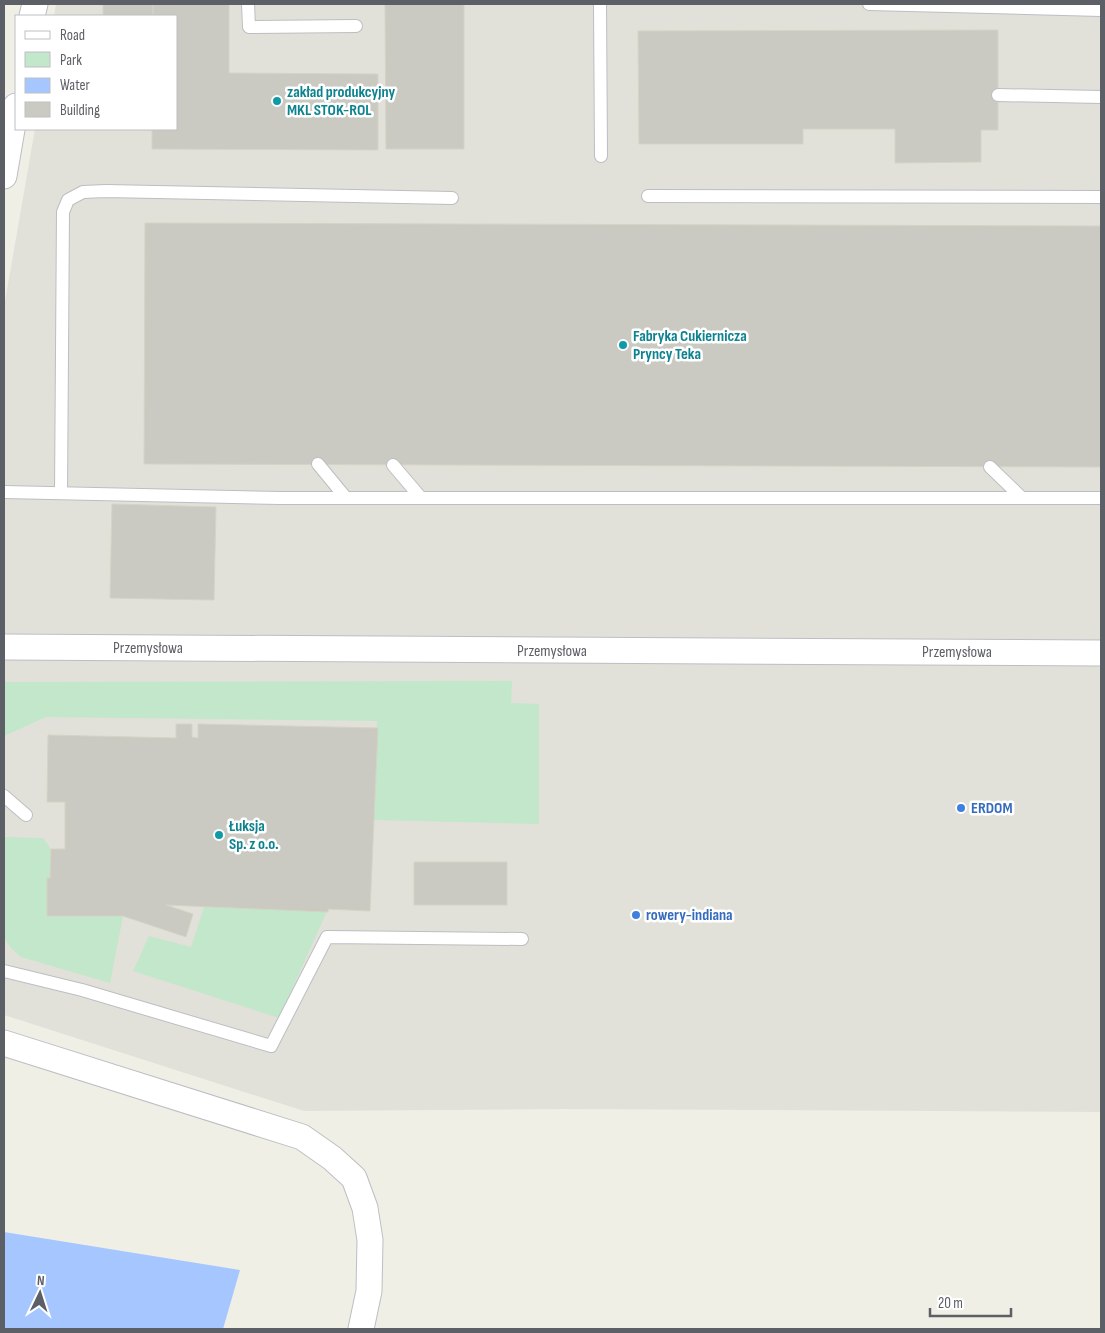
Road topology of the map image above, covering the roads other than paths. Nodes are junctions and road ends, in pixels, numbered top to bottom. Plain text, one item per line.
1 (248, 4) edge
2 (600, 4) edge
3 (869, 4) edge
4 (1101, 10) edge
5 (356, 26) dead end
6 (998, 95) dead end
7 (1101, 96) edge
8 (15, 112) edge
9 (601, 156) dead end
10 (4, 176) edge
11 (648, 196) dead end
12 (452, 198) dead end
13 (1101, 198) edge
14 (318, 464) dead end
15 (393, 465) dead end
16 (990, 467) dead end
17 (4, 492) edge
18 (61, 493) junction
19 (346, 498) junction
20 (421, 498) junction
21 (1022, 498) junction
22 (1101, 498) edge
23 (4, 647) edge
24 (1101, 653) edge
25 (4, 796) edge
26 (26, 815) dead end
27 (522, 939) dead end
28 (4, 971) edge
29 (4, 1043) edge
30 (361, 1329) edge

1 - 5 lane
2 - 9 lane
3 - 4 lane
6 - 7 lane
8 - 10 street
11 - 13 lane
12 - 18 lane
14 - 19 lane
15 - 20 lane
16 - 21 lane
17 - 18 lane
18 - 19 lane
19 - 20 lane
20 - 21 lane
21 - 22 lane
23 - 24 street, Przemysłowa
25 - 26 lane
27 - 28 lane
29 - 30 street

